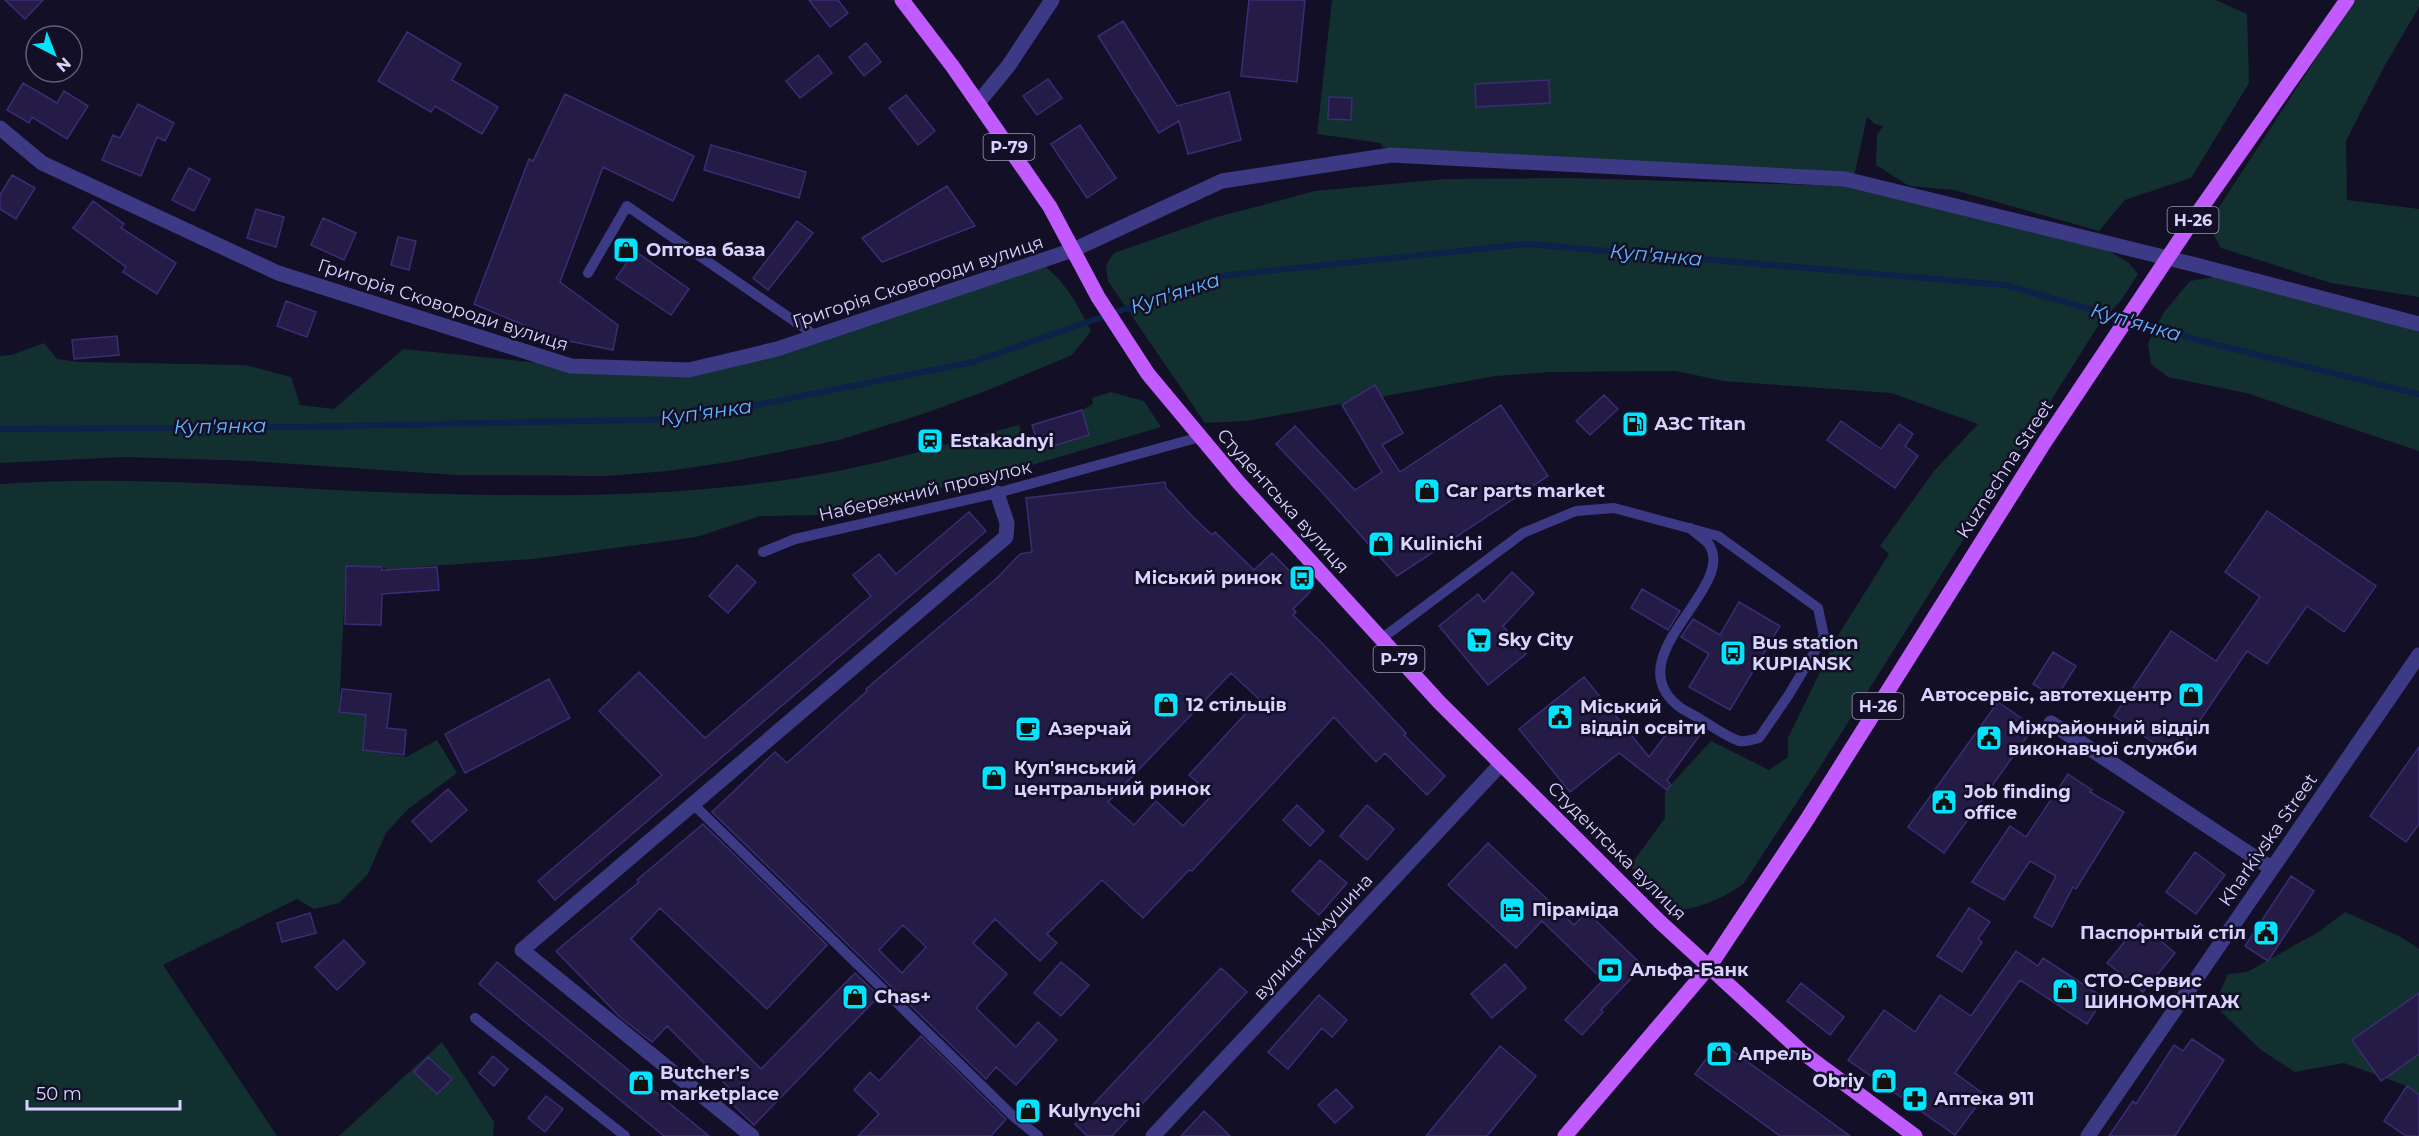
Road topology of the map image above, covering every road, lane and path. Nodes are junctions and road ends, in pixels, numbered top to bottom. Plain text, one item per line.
1 (902, 0) edge
2 (1052, 0) edge
3 (2347, 0) edge
4 (978, 103) junction
5 (0, 128) edge
6 (1073, 250) junction
7 (588, 273) dead end
8 (2419, 324) edge
9 (816, 336) junction
10 (1200, 437) junction
11 (997, 493) junction
12 (1690, 528) junction
13 (763, 552) dead end
14 (1381, 639) junction
15 (2419, 655) edge
16 (2051, 723) dead end
17 (1501, 764) junction
18 (693, 804) junction
19 (2271, 868) junction
20 (1709, 967) junction
21 (475, 1018) dead end
22 (625, 1136) edge
23 (752, 1136) edge
24 (1038, 1136) edge
25 (1153, 1136) edge
26 (1565, 1136) edge
27 (1915, 1136) edge
28 (2088, 1136) edge

1 - 4 main road, Студентська вулиця / Р-79
2 - 4 street
3 - 20 main road, Kuznechna Street / Н-26
4 - 6 main road, Студентська вулиця / Р-79
5 - 9 street, Григорія Сковороди вулиця
6 - 8 street, Григорія Сковороди вулиця
6 - 9 street, Григорія Сковороди вулиця
6 - 10 main road, Студентська вулиця / Р-79
7 - 9 lane
10 - 11 lane, Набережний провулок
10 - 14 main road, Студентська вулиця / Р-79
11 - 13 lane, Набережний провулок
11 - 18 street
12 - 12 lane
12 - 14 lane
14 - 17 main road, Студентська вулиця / Р-79
15 - 19 street, Kharkivska Street
16 - 19 street
17 - 20 main road, Студентська вулиця / Р-79
17 - 25 street, вулиця Хімушина
18 - 23 street
18 - 24 lane
19 - 28 street, Kharkivska Street
20 - 26 main road, Н-26
20 - 27 main road, Р-79
21 - 22 lane

